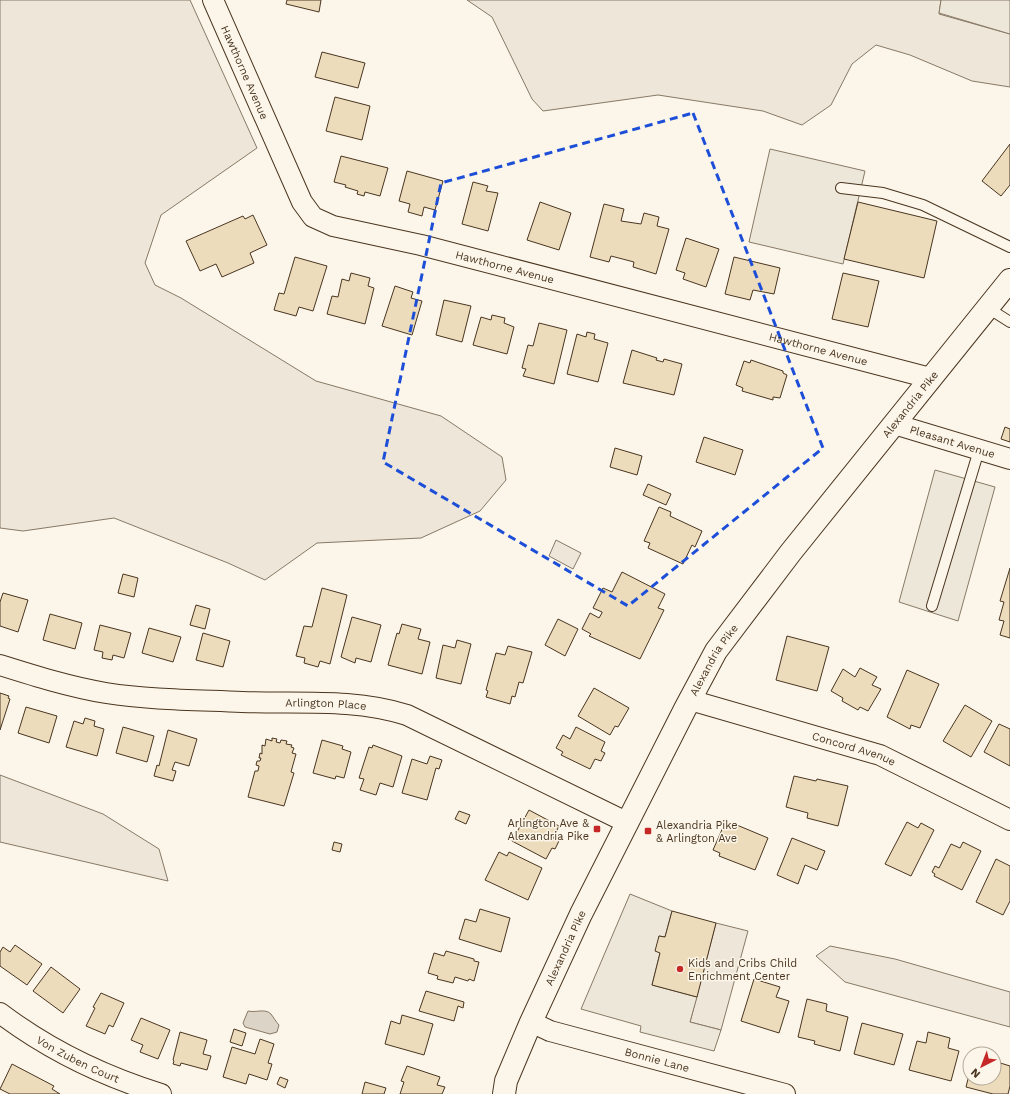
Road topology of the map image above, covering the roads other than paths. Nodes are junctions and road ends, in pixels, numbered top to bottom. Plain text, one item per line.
1 (213, 0) edge
2 (842, 188) dead end
3 (1010, 247) edge
4 (1010, 280) edge
5 (988, 308) junction
6 (1010, 322) edge
7 (930, 378) junction
8 (894, 424) junction
9 (979, 450) junction
10 (1010, 459) edge
11 (932, 606) dead end
12 (0, 665) edge
13 (690, 700) junction
14 (1010, 820) edge
15 (628, 823) junction
16 (0, 1013) edge
17 (531, 1022) junction
18 (161, 1094) edge
19 (504, 1094) edge
20 (785, 1094) edge

1 - 7 street, Hawthorne Avenue
2 - 3 lane
4 - 5 main road, Alexandria Pike
5 - 6 lane
5 - 7 main road, Alexandria Pike
7 - 8 main road, Alexandria Pike
8 - 9 street, Pleasant Avenue
8 - 13 main road, Alexandria Pike
9 - 10 street, Pleasant Avenue
9 - 11 lane
12 - 15 street, Arlington Place
13 - 14 street, Concord Avenue
13 - 15 main road, Alexandria Pike
15 - 17 main road, Alexandria Pike
16 - 18 street, Von Zuben Court
17 - 19 main road, Alexandria Pike
17 - 20 street, Bonnie Lane

